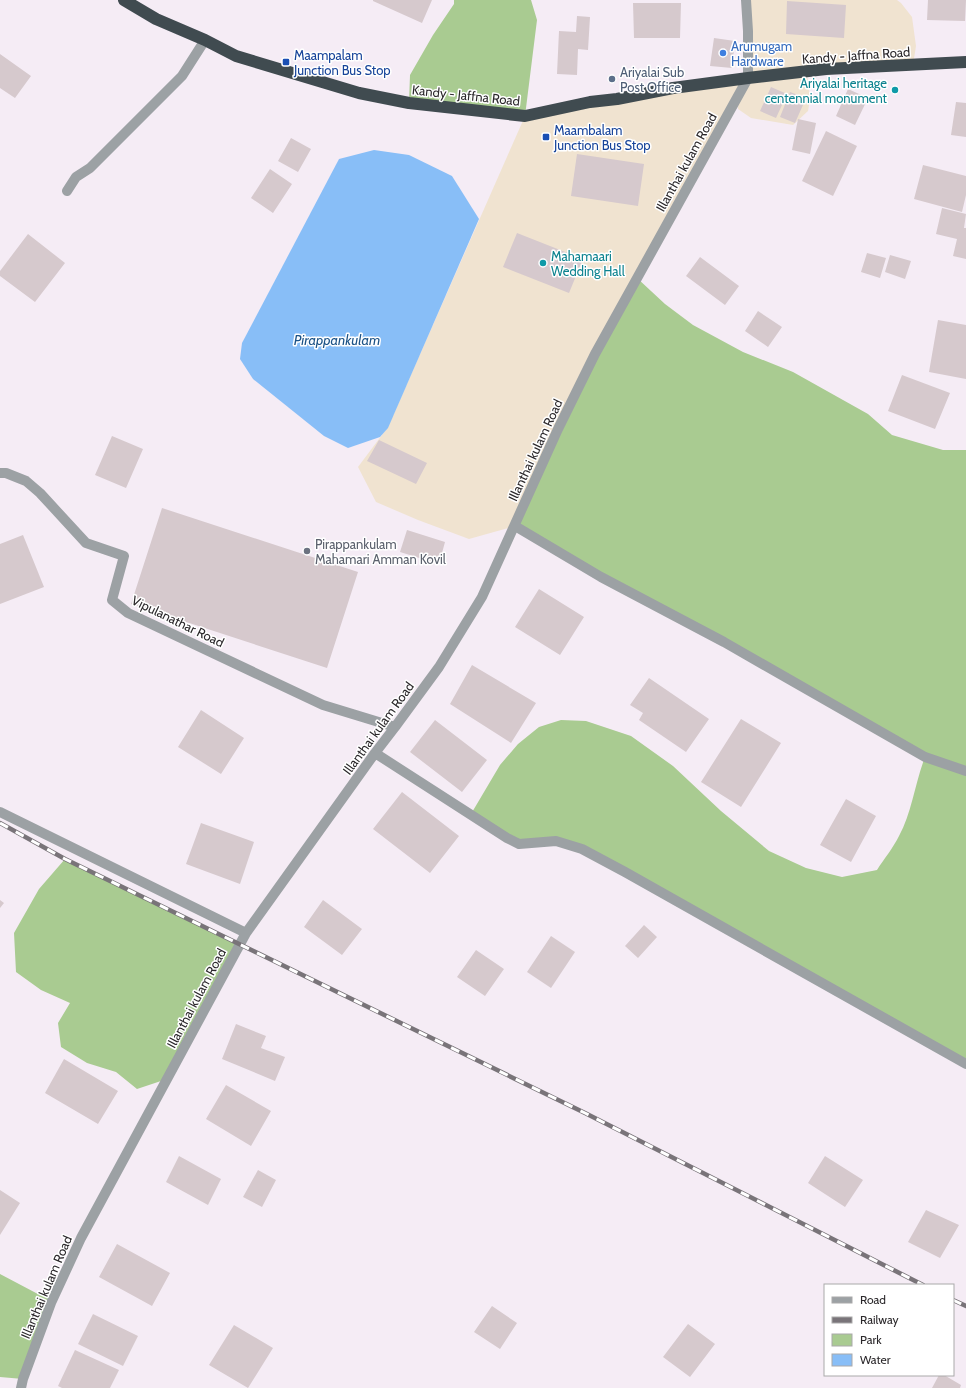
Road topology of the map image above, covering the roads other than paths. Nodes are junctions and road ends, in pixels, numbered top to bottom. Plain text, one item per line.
1 (124, 0) edge
2 (746, 0) edge
3 (206, 40) junction
4 (966, 62) edge
5 (748, 78) junction
6 (67, 191) dead end
7 (0, 472) edge
8 (515, 526) junction
9 (395, 728) junction
10 (375, 753) junction
11 (966, 771) edge
12 (0, 812) edge
13 (246, 933) junction
14 (966, 1064) edge
15 (21, 1388) edge

1 - 3 highway, Kandy - Jaffna Road
2 - 5 street
3 - 5 highway, Kandy - Jaffna Road
3 - 6 street
4 - 5 highway, Kandy - Jaffna Road
5 - 8 street, Illanthai kulam Road
7 - 9 street, Vipulanathar Road
8 - 9 street, Illanthai kulam Road
8 - 11 street
9 - 10 street, Illanthai kulam Road
10 - 13 street, Illanthai kulam Road
10 - 14 street
12 - 13 street
13 - 15 street, Illanthai kulam Road

